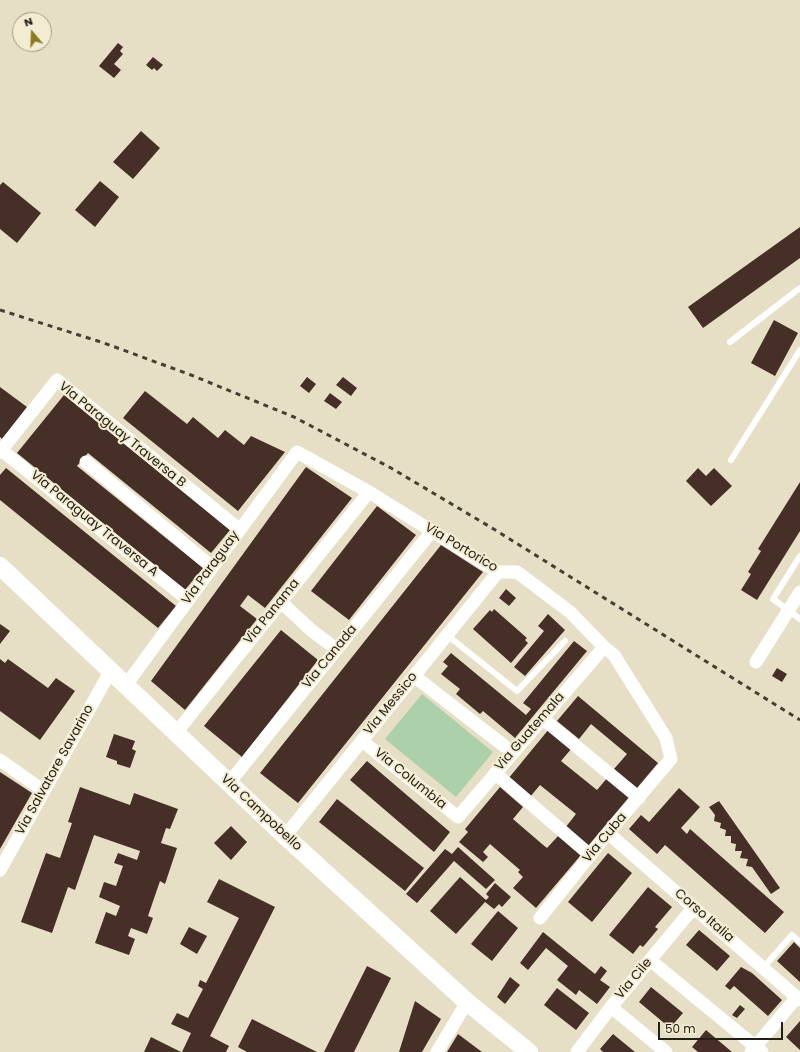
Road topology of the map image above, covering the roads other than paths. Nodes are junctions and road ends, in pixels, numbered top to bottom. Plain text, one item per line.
1 (800, 288) edge
2 (730, 342) dead end
3 (800, 350) edge
4 (0, 450) edge
5 (297, 452) joint
6 (731, 460) dead end
7 (86, 462) dead end
8 (369, 492) junction
9 (240, 530) junction
10 (432, 531) junction
11 (800, 556) edge
12 (0, 566) edge
13 (212, 567) junction
14 (498, 572) junction
15 (800, 592) edge
16 (188, 600) junction
17 (281, 602) junction
18 (788, 611) junction
19 (800, 619) edge
20 (447, 635) junction
21 (565, 641) dead end
22 (604, 647) junction
23 (336, 649) junction
24 (756, 662) dead end
25 (111, 670) junction
26 (414, 676) junction
27 (126, 685) junction
28 (542, 718) junction
29 (176, 733) junction
30 (362, 741) junction
31 (512, 752) junction
32 (671, 759) joint
33 (0, 760) edge
34 (495, 773) junction
35 (228, 783) junction
36 (44, 791) junction
37 (639, 798) junction
38 (458, 818) joint
39 (608, 833) junction
40 (285, 836) junction
41 (590, 855) junction
42 (0, 870) edge
43 (694, 907) junction
44 (540, 918) dead end
45 (800, 942) edge
46 (650, 960) junction
47 (763, 968) junction
48 (798, 998) edge
49 (467, 1002) junction
50 (611, 1007) junction
51 (756, 1050) edge
52 (437, 1052) edge
53 (528, 1052) edge
54 (577, 1052) edge
55 (666, 1052) edge

1 - 2 lane
3 - 6 lane
4 - 9 street, Via Paraguay Traversa B
4 - 16 street, Via Paraguay Traversa A
5 - 8 street, Via Portorico
5 - 9 street, Via Paraguay
7 - 13 street
8 - 10 street, Via Portorico
8 - 17 street, Via Panama
9 - 13 street, Via Paraguay
10 - 14 street, Via Portorico
10 - 23 street, Via Canada
11 - 18 lane
12 - 25 main road, Via Campobello
13 - 16 street, Via Paraguay
14 - 20 street, Via Messico
14 - 22 street, Via Portorico
15 - 18 street
16 - 27 street, Via Paraguay
17 - 23 street
17 - 29 street, Via Panama
18 - 19 lane
18 - 24 street
20 - 21 lane
20 - 26 street, Via Messico
22 - 28 street, Via Guatemala
22 - 32 street, Via Portorico
23 - 35 street, Via Canada
25 - 27 main road, Via Campobello
25 - 36 street, Via Salvatore Savarino
26 - 30 street, Via Messico
26 - 31 street
27 - 29 main road, Via Campobello
28 - 31 street, Via Guatemala
28 - 37 street
29 - 35 main road, Via Campobello
30 - 38 street, Via Columbia
30 - 40 street, Via Messico
31 - 34 street, Via Guatemala
32 - 37 street, Via Cuba
33 - 36 street
34 - 38 street, Via Guatemala
34 - 41 street
35 - 40 main road, Via Campobello
36 - 42 street, Via Salvatore Savarino
37 - 39 street, Via Cuba
39 - 41 street, Via Cuba
39 - 43 street, Corso Italia
40 - 49 main road, Via Campobello
41 - 44 street, Via Cuba
43 - 46 street, Via Cile
43 - 47 street, Corso Italia
45 - 47 lane
46 - 50 street, Via Cile
46 - 51 street
47 - 48 street, Corso Italia
48 - 51 street
49 - 52 street
49 - 53 main road, Via Campobello
50 - 54 street, Via Cile
50 - 55 street

